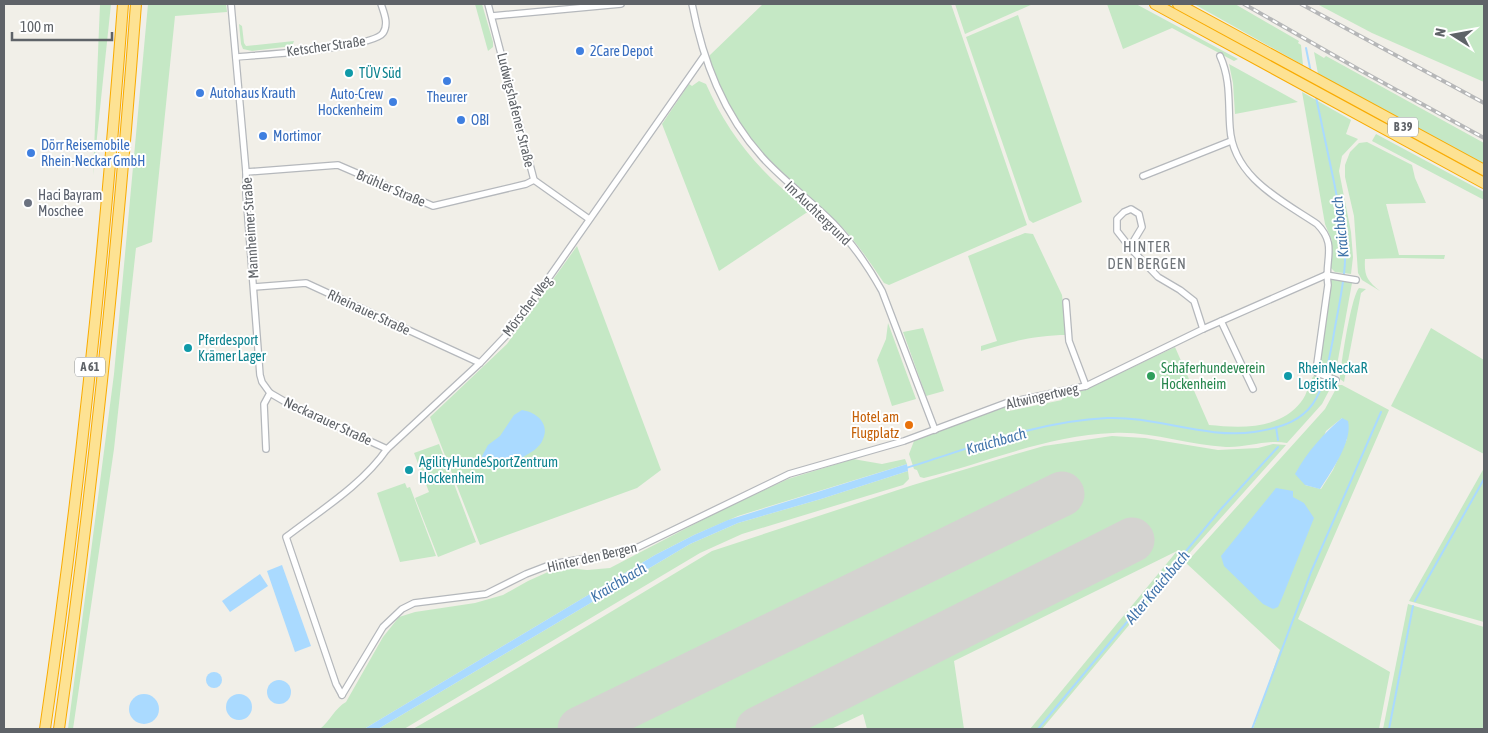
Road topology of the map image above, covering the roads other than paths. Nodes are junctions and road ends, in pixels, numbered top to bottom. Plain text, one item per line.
1 (123, 4) edge
2 (136, 4) edge
3 (231, 4) edge
4 (381, 4) edge
5 (488, 4) edge
6 (621, 4) edge
7 (692, 4) edge
8 (1155, 4) edge
9 (1178, 4) edge
10 (492, 16) junction
11 (704, 56) junction
12 (1220, 56) dead end
13 (236, 58) junction
14 (1231, 141) junction
15 (1484, 170) edge
16 (246, 172) junction
17 (1143, 176) dead end
18 (534, 180) junction
19 (1484, 183) edge
20 (589, 219) junction
21 (1132, 250) junction
22 (1326, 275) junction
23 (1353, 279) dead end
24 (254, 287) junction
25 (1066, 302) dead end
26 (1221, 322) junction
27 (1203, 329) junction
28 (480, 363) junction
29 (1336, 380) dead end
30 (1086, 386) junction
31 (1253, 389) dead end
32 (270, 393) junction
33 (935, 430) junction
34 (904, 441) joint
35 (387, 448) junction
36 (266, 449) dead end
37 (286, 537) joint
38 (46, 729) edge
39 (59, 729) edge

1 - 38 highway, A 61
2 - 39 highway, A 61
3 - 13 street, Mannheimer Straße
4 - 13 street, Ketscher Straße
5 - 10 street, Ludwigshafener Straße
6 - 10 street
7 - 11 street, Im Auchtergrund
8 - 19 highway, B 39
9 - 15 highway, B 39
10 - 18 street, Ludwigshafener Straße
11 - 20 street, Mörscher Weg
11 - 33 street, Im Auchtergrund
12 - 14 street
13 - 16 street, Mannheimer Straße
14 - 17 street
14 - 22 street
16 - 18 street, Brühler Straße
16 - 24 street, Mannheimer Straße
18 - 20 street, Ludwigshafener Straße
20 - 28 street, Mörscher Weg
21 - 21 street
21 - 27 street
22 - 23 street
22 - 26 street, Altwingertweg
22 - 29 street
24 - 28 street, Rheinauer Straße
24 - 32 street, Mannheimer Straße
25 - 30 street
26 - 27 street, Altwingertweg
26 - 31 street
27 - 30 street, Altwingertweg
28 - 35 street, Mörscher Weg
30 - 33 street, Altwingertweg
32 - 35 street, Neckarauer Straße
32 - 36 street
33 - 34 street, Altwingertweg
34 - 37 street, Hinter den Bergen
35 - 37 street, Mörscher Weg

